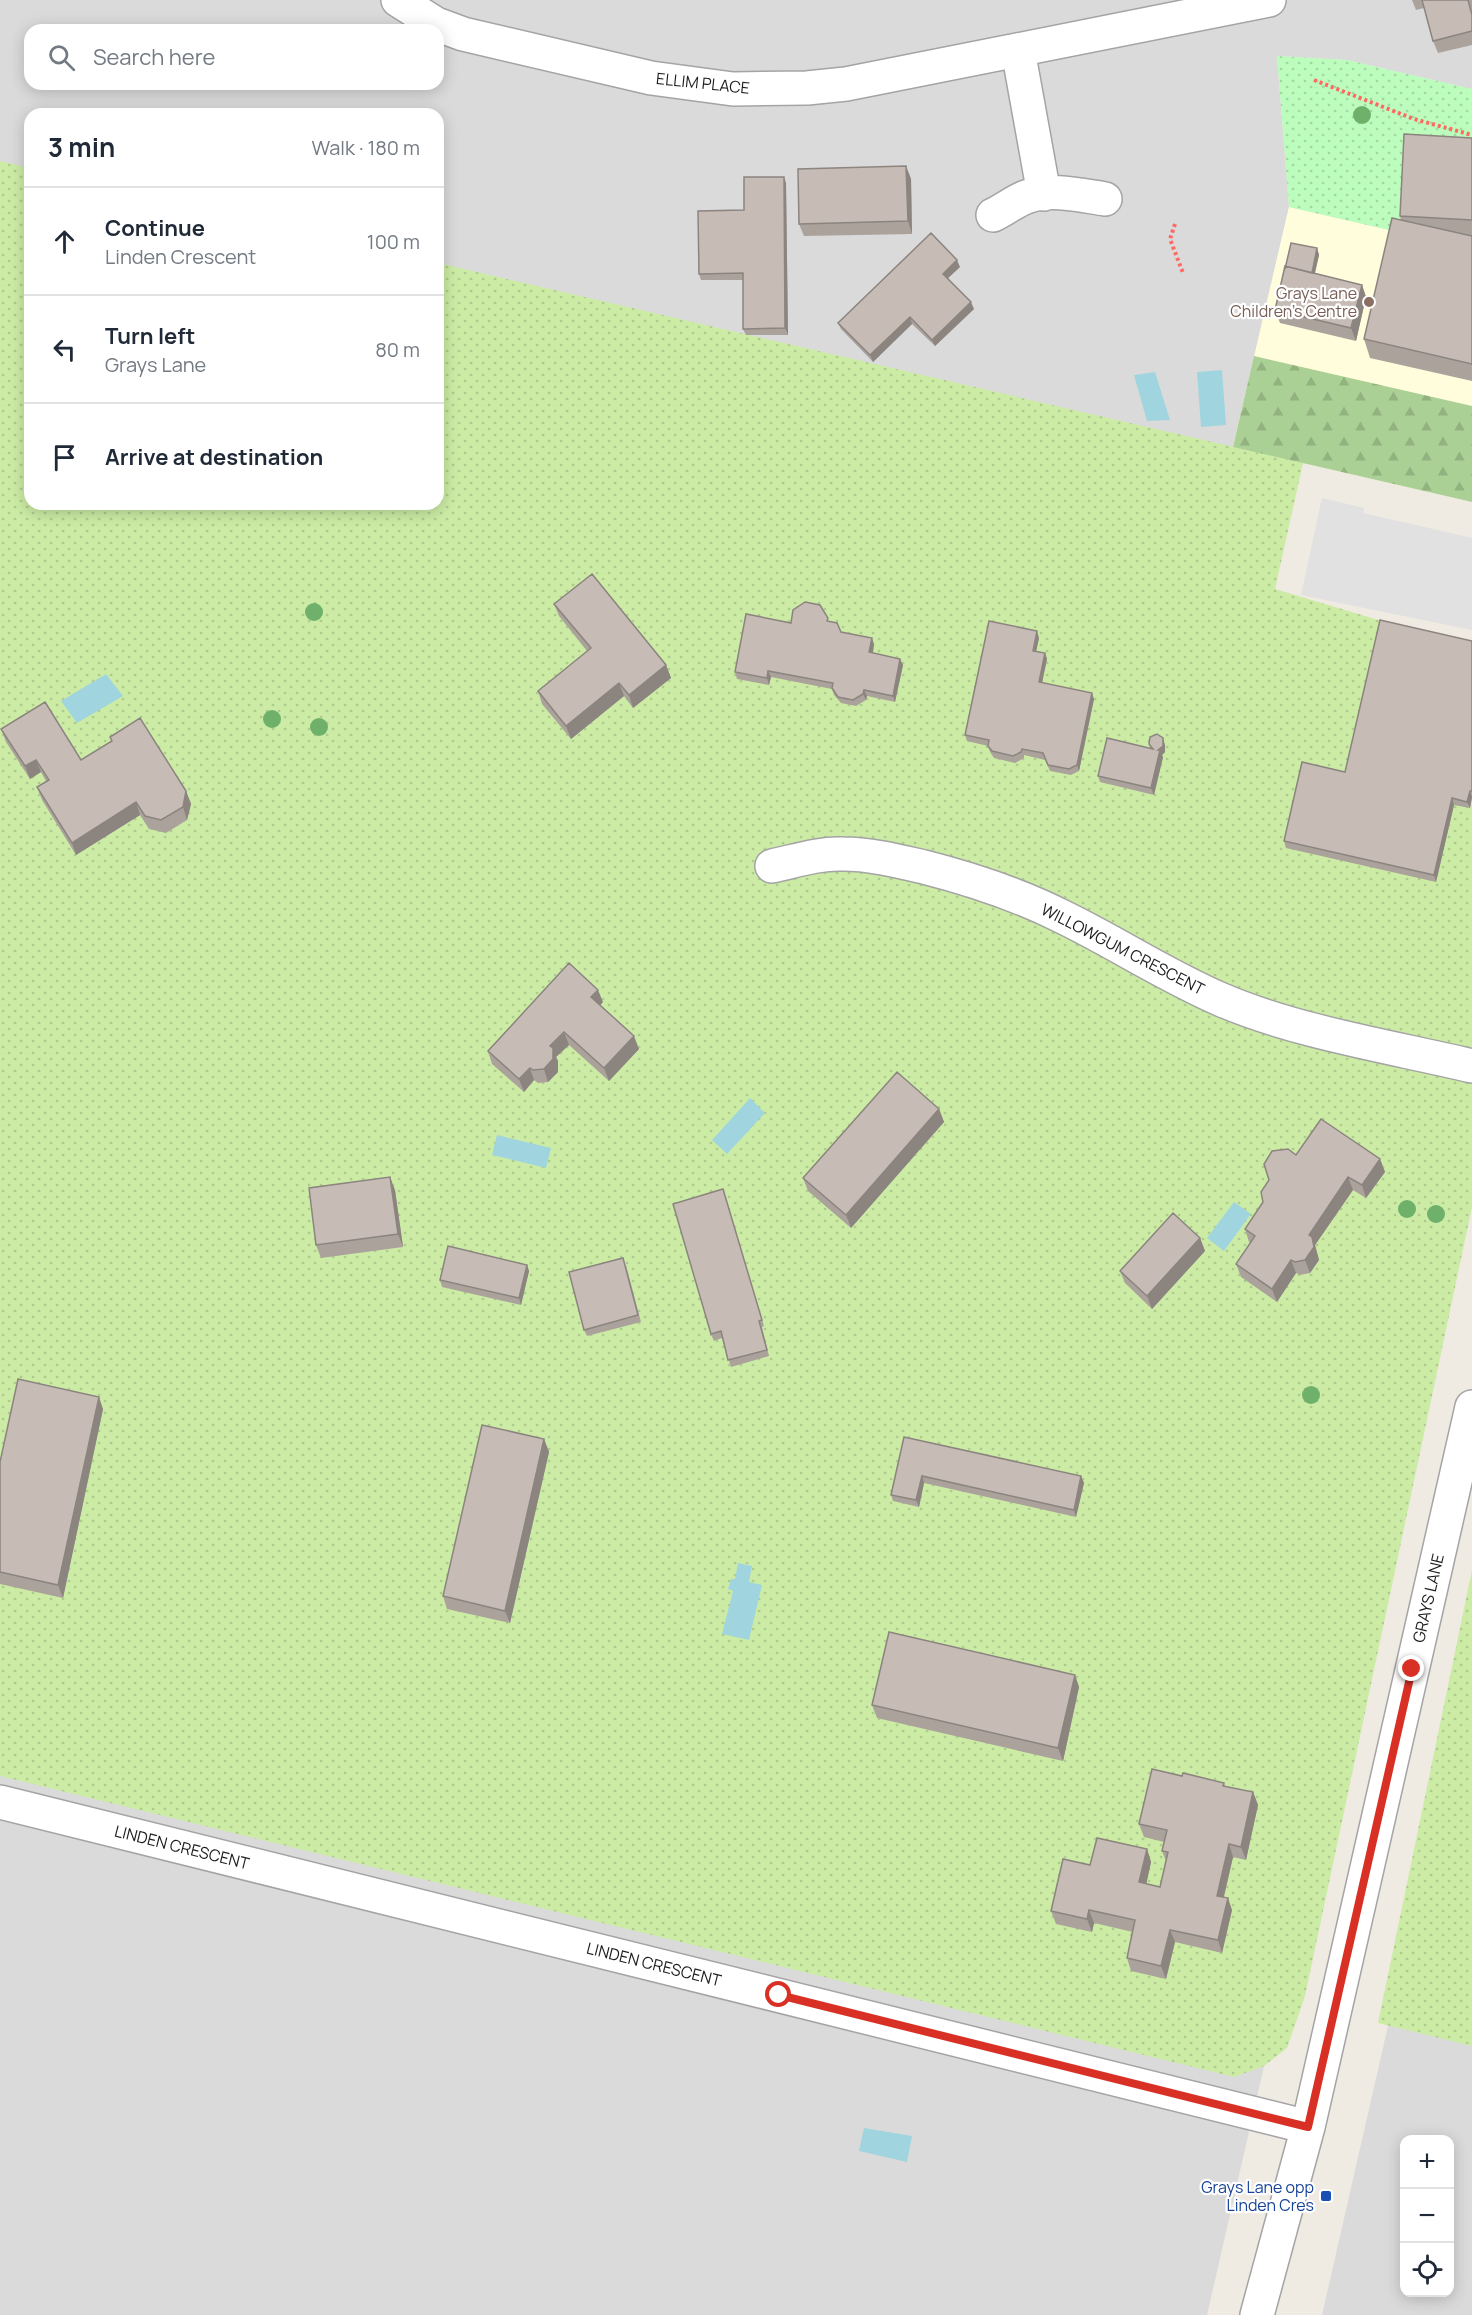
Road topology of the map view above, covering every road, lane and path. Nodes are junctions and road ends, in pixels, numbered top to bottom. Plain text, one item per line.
1 (398, 0) edge
2 (1269, 0) edge
3 (436, 24) edge
4 (444, 27) edge
5 (1018, 50) junction
6 (1314, 80) dead end
7 (1472, 135) edge
8 (1044, 194) junction
9 (1105, 200) dead end
10 (993, 215) dead end
11 (1175, 224) dead end
12 (1183, 273) dead end
13 (772, 866) dead end
14 (1472, 1066) edge
15 (1472, 1407) edge
16 (0, 1802) edge
17 (1308, 2127) junction
18 (1257, 2315) edge

1 - 3 street, ELLIM PLACE
2 - 5 street, ELLIM PLACE
4 - 5 street, ELLIM PLACE
5 - 8 street
6 - 7 path
8 - 9 street
8 - 10 street
11 - 12 path
13 - 14 street, WILLOWGUM CRESCENT
15 - 17 street, GRAYS LANE
16 - 17 street, LINDEN CRESCENT
17 - 18 street, GRAYS LANE

